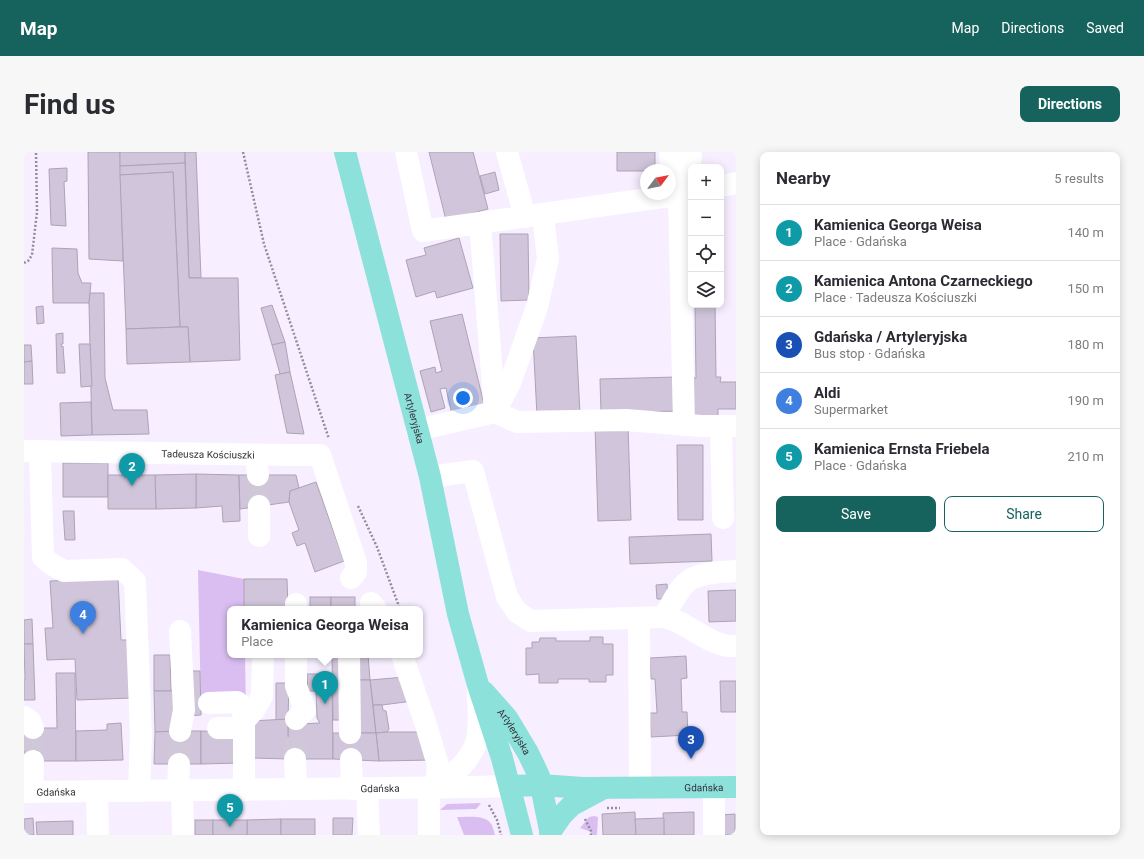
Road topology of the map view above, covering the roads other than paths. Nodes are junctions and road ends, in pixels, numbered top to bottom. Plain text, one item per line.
1 (345, 152) edge
2 (406, 152) edge
3 (507, 152) edge
4 (670, 152) edge
5 (691, 152) edge
6 (736, 183) edge
7 (724, 185) edge
8 (685, 194) edge
9 (534, 216) junction
10 (480, 223) junction
11 (495, 412) junction
12 (684, 425) junction
13 (729, 426) edge
14 (417, 430) junction
15 (32, 451) edge
16 (430, 477) junction
17 (259, 506) tunnel mouth
18 (723, 518) dead end
19 (259, 536) dead end
20 (736, 571) edge
21 (351, 578) dead end
22 (664, 617) junction
23 (640, 619) junction
24 (180, 631) dead end
25 (736, 646) edge
26 (263, 658) edge
27 (296, 658) edge
28 (349, 658) edge
29 (403, 658) edge
30 (478, 685) junction
31 (209, 703) dead end
32 (296, 719) tunnel mouth
33 (244, 724) junction
34 (218, 728) dead end
35 (180, 731) tunnel mouth
36 (350, 733) dead end
37 (296, 759) tunnel mouth
38 (351, 759) dead end
39 (33, 761) tunnel mouth
40 (179, 764) tunnel mouth
41 (541, 785) junction
42 (510, 786) junction
43 (714, 787) junction
44 (736, 787) edge
45 (359, 788) junction
46 (435, 788) junction
47 (640, 788) junction
48 (296, 789) junction
49 (180, 790) junction
50 (244, 790) junction
51 (97, 791) junction
52 (139, 791) junction
53 (28, 792) edge
54 (604, 798) junction
55 (430, 834) edge
56 (550, 834) edge
57 (98, 835) edge
58 (183, 835) edge
59 (369, 835) edge
60 (522, 835) edge
61 (714, 835) edge

1 - 14 main road, Artyleryjska
2 - 10 street
3 - 9 street
4 - 8 street
5 - 8 street
6 - 7 street
8 - 9 street
8 - 12 street
9 - 10 street
9 - 11 street
10 - 11 street
11 - 12 street
11 - 14 street
12 - 13 street
13 - 18 street
14 - 16 main road, Artyleryjska
15 - 21 street, Tadeusza Kościuszki
15 - 52 street
16 - 23 street
16 - 30 main road, Artyleryjska
17 - 19 street
20 - 22 street
22 - 23 street
22 - 25 street
23 - 47 street
24 - 35 street
26 - 33 street
27 - 32 street
28 - 36 street
29 - 46 street
30 - 41 main road, Artyleryjska
30 - 42 main road, Artyleryjska
30 - 46 street
31 - 33 street
33 - 34 street
33 - 50 street
37 - 48 street
38 - 45 street
39 - 53 street
40 - 49 street
41 - 42 main road, Gdańska
41 - 54 main road, Gdańska
41 - 56 main road, Artyleryjska
42 - 46 street, Gdańska
42 - 60 main road, Artyleryjska
43 - 44 main road, Gdańska
43 - 47 main road, Gdańska
43 - 61 street
45 - 46 street, Gdańska
45 - 48 street, Gdańska
45 - 59 street
46 - 55 street
47 - 54 main road, Gdańska
48 - 50 street, Gdańska
49 - 50 street, Gdańska
49 - 52 street, Gdańska
49 - 58 street
51 - 52 street, Gdańska
51 - 53 street, Gdańska
51 - 57 street
54 - 56 main road

